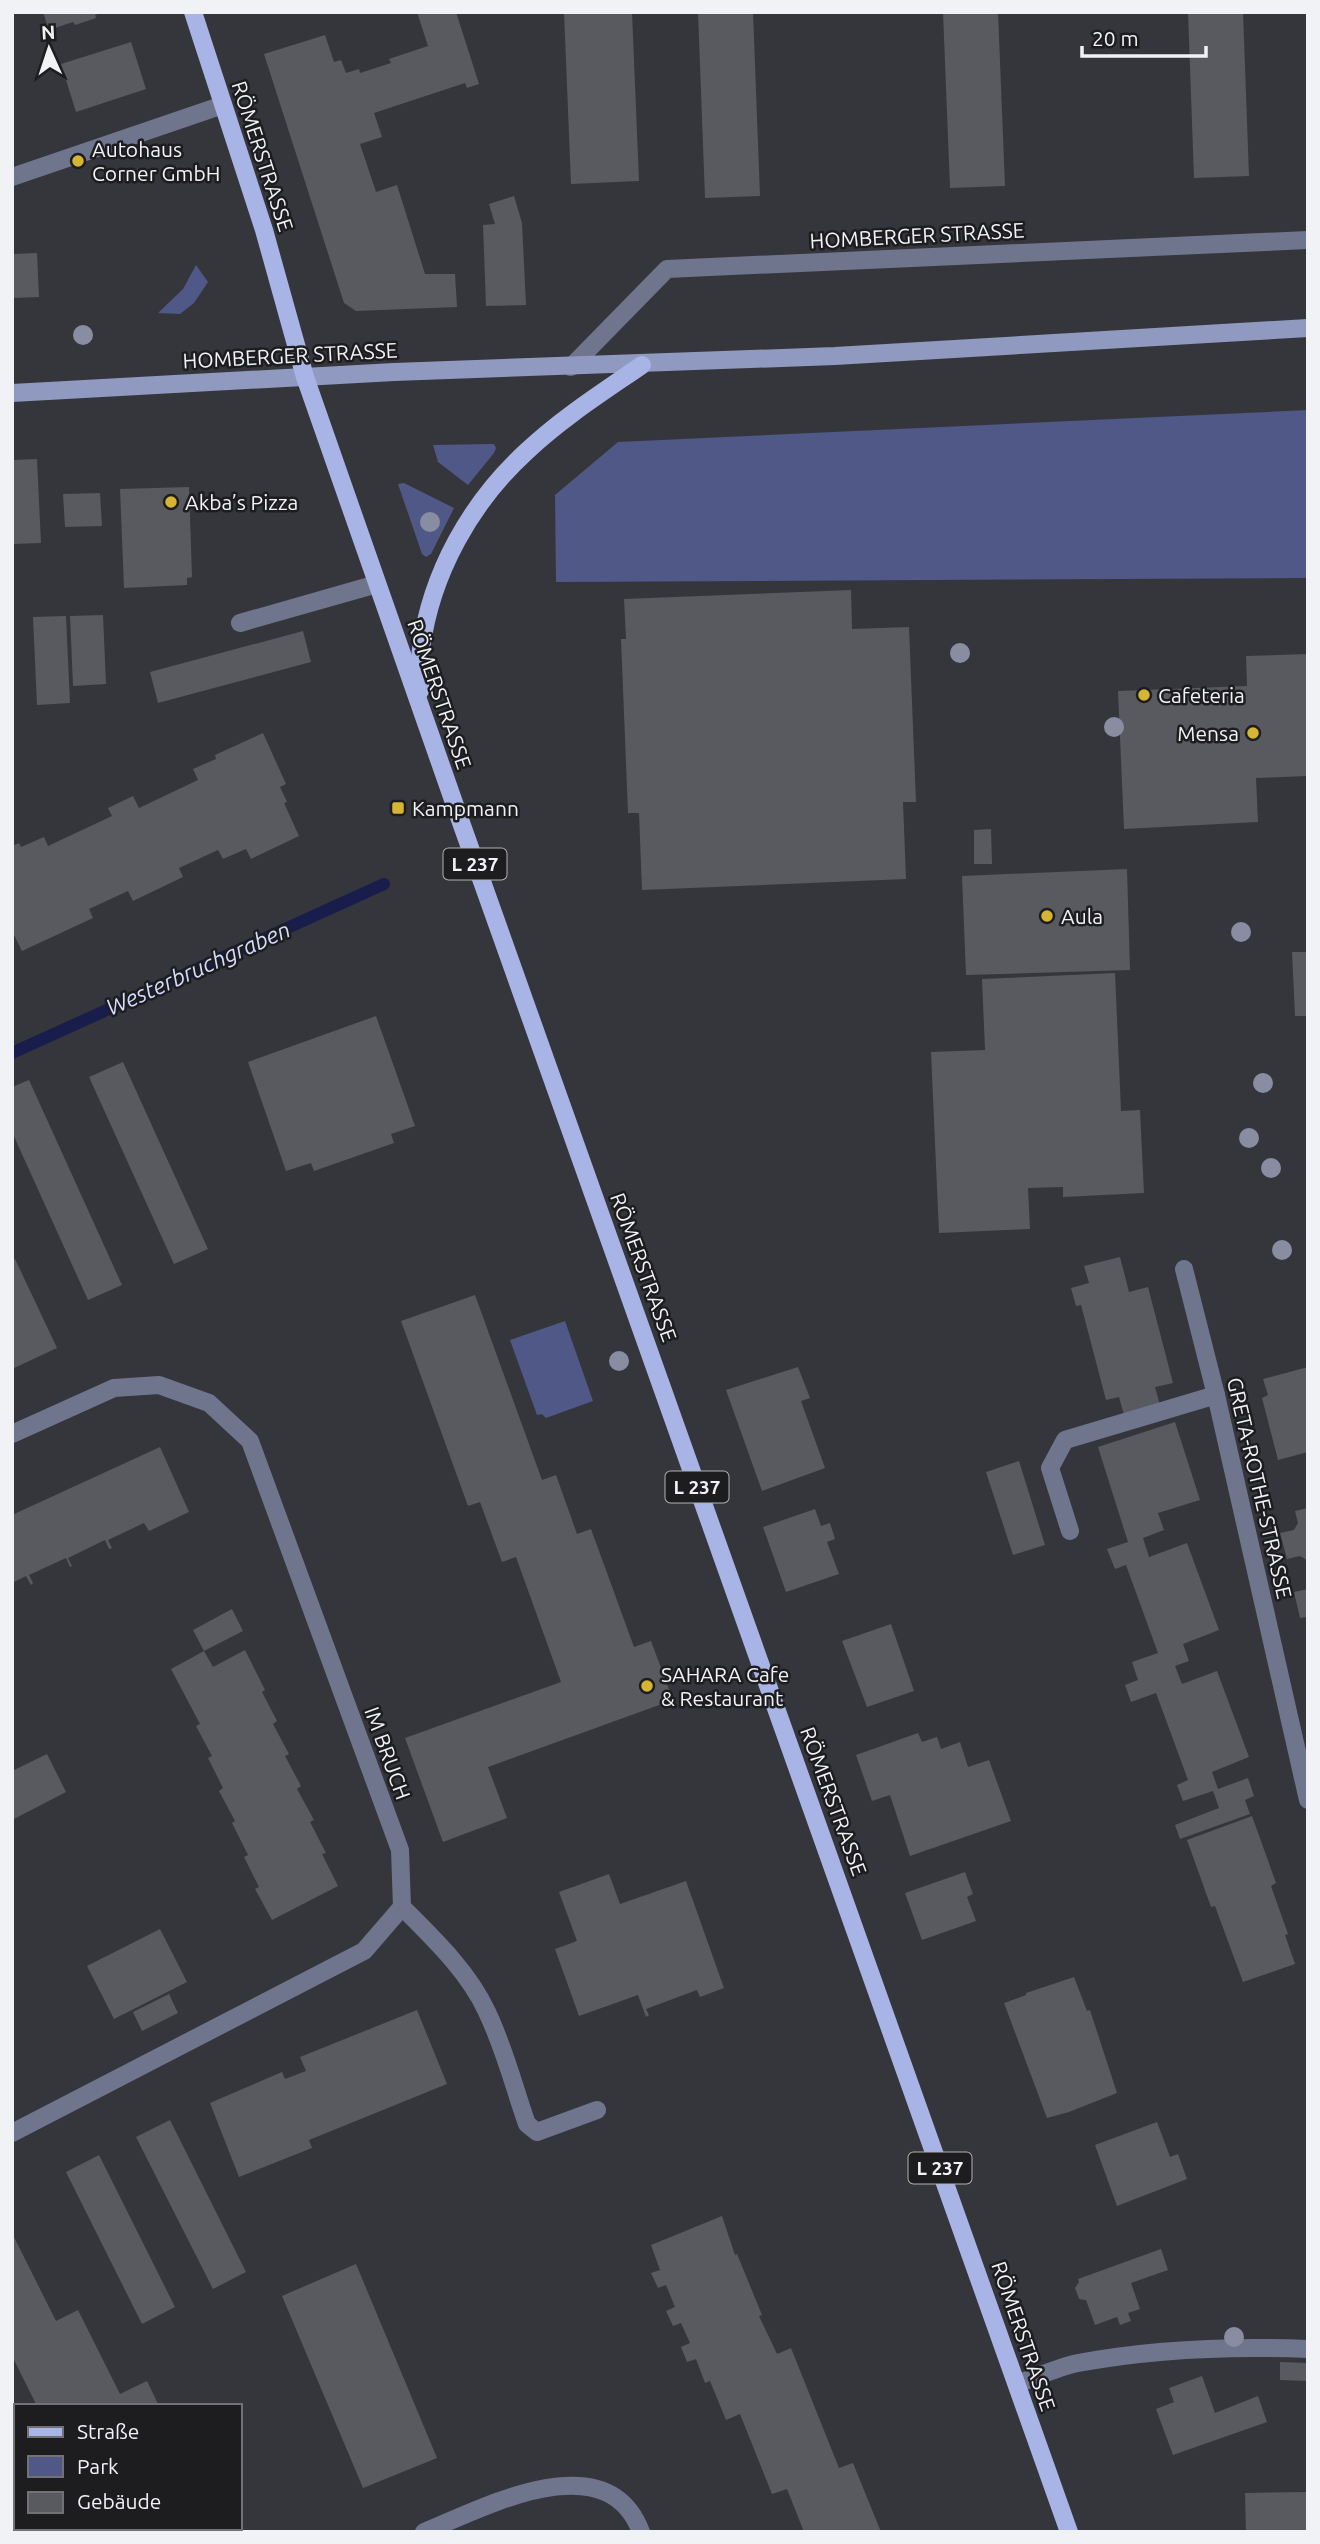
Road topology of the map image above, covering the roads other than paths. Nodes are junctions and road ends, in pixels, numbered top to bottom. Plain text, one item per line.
1 (192, 12) edge
2 (223, 105) junction
3 (12, 177) edge
4 (1308, 240) edge
5 (1308, 328) edge
6 (642, 365) junction
7 (570, 367) junction
8 (305, 377) junction
9 (12, 393) edge
10 (377, 584) junction
11 (240, 623) dead end
12 (419, 705) junction
13 (1184, 1269) dead end
14 (1216, 1395) junction
15 (12, 1434) edge
16 (1070, 1531) dead end
17 (1308, 1800) edge
18 (402, 1907) junction
19 (597, 2110) dead end
20 (12, 2133) edge
21 (1308, 2348) edge
22 (1017, 2384) junction
23 (424, 2532) edge
24 (641, 2532) edge
25 (1069, 2532) edge

1 - 2 main road, RÖMERSTRASSE / L 237
2 - 3 street
2 - 8 main road, RÖMERSTRASSE / L 237
4 - 7 street, HOMBERGER STRASSE
5 - 6 main road, HOMBERGER STRASSE
6 - 7 main road, HOMBERGER STRASSE
6 - 12 main road
7 - 8 main road, HOMBERGER STRASSE
8 - 9 main road, HOMBERGER STRASSE
8 - 10 main road, RÖMERSTRASSE / L 237
10 - 11 street
10 - 12 main road, RÖMERSTRASSE / L 237
12 - 22 main road, RÖMERSTRASSE / L 237
13 - 14 street, GRETA-ROTHE-STRASSE
14 - 16 street
14 - 17 street, GRETA-ROTHE-STRASSE
15 - 18 street, IM BRUCH
18 - 19 street
18 - 20 street
21 - 22 street
22 - 25 main road, RÖMERSTRASSE / L 237
23 - 24 street

